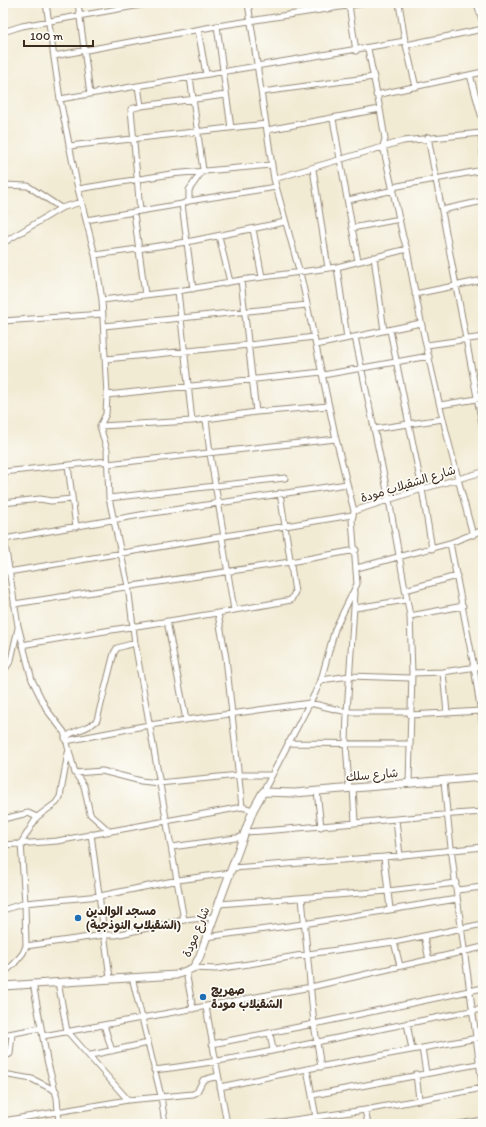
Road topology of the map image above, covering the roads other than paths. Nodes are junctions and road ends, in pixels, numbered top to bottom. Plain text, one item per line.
1 (46, 3) edge
2 (78, 3) edge
3 (152, 3) edge
4 (248, 3) edge
5 (366, 3) edge
6 (399, 3) edge
7 (477, 3) edge
8 (336, 5) edge
9 (349, 5) junction
10 (80, 16) junction
11 (48, 22) junction
12 (252, 22) junction
13 (483, 24) edge
14 (217, 26) junction
15 (483, 29) edge
16 (198, 30) junction
17 (3, 32) edge
18 (406, 43) junction
19 (84, 49) junction
20 (368, 49) junction
21 (356, 51) junction
22 (54, 56) junction
23 (258, 66) junction
24 (223, 72) junction
25 (483, 72) edge
26 (206, 74) junction
27 (470, 75) junction
28 (190, 77) junction
29 (374, 77) junction
30 (138, 86) junction
31 (416, 87) junction
32 (262, 92) junction
33 (90, 94) junction
34 (226, 95) junction
35 (376, 95) junction
36 (194, 98) junction
37 (60, 99) junction
38 (141, 106) junction
39 (380, 109) junction
40 (333, 119) junction
41 (483, 122) edge
42 (266, 124) junction
43 (231, 128) junction
44 (268, 130) junction
45 (482, 131) edge
46 (198, 132) junction
47 (428, 137) junction
48 (133, 139) junction
49 (69, 146) junction
50 (383, 146) junction
51 (483, 155) edge
52 (340, 160) junction
53 (271, 165) junction
54 (313, 169) junction
55 (203, 170) junction
56 (483, 170) edge
57 (138, 179) junction
58 (274, 180) junction
59 (437, 180) junction
60 (3, 185) edge
61 (276, 187) junction
62 (78, 189) junction
63 (394, 189) junction
64 (348, 200) junction
65 (188, 201) junction
66 (483, 201) edge
67 (81, 202) junction
68 (182, 204) junction
69 (61, 208) junction
70 (442, 210) junction
71 (140, 211) junction
72 (134, 213) junction
73 (400, 219) junction
74 (86, 220) junction
75 (285, 222) junction
76 (352, 228) junction
77 (253, 229) junction
78 (219, 236) junction
79 (186, 242) junction
80 (3, 243) edge
81 (407, 248) junction
82 (140, 249) junction
83 (95, 255) junction
84 (374, 257) junction
85 (358, 261) junction
86 (337, 267) junction
87 (328, 268) junction
88 (299, 272) junction
89 (262, 276) junction
90 (241, 280) junction
91 (483, 280) edge
92 (230, 282) junction
93 (456, 284) junction
94 (193, 289) junction
95 (178, 291) junction
96 (415, 294) junction
97 (145, 295) junction
98 (102, 300) junction
99 (307, 305) junction
100 (246, 312) junction
101 (103, 314) junction
102 (181, 319) junction
103 (3, 321) edge
104 (421, 323) junction
105 (104, 326) junction
106 (387, 331) junction
107 (314, 337) junction
108 (355, 337) junction
109 (483, 337) edge
110 (347, 338) junction
111 (466, 340) junction
112 (249, 345) junction
113 (316, 345) junction
114 (427, 345) junction
115 (184, 352) junction
116 (429, 356) junction
117 (106, 359) junction
118 (396, 364) junction
119 (362, 369) junction
120 (323, 373) junction
121 (253, 379) junction
122 (187, 385) junction
123 (107, 395) junction
124 (483, 398) edge
125 (477, 399) junction
126 (440, 405) junction
127 (329, 406) junction
128 (256, 412) junction
129 (206, 419) junction
130 (443, 419) junction
131 (192, 421) junction
132 (409, 425) junction
133 (100, 426) junction
134 (374, 429) junction
135 (483, 429) edge
136 (336, 439) junction
137 (210, 454) junction
138 (107, 463) junction
139 (68, 466) junction
140 (3, 472) edge
141 (483, 472) edge
142 (286, 478) dead end
143 (457, 479) junction
144 (347, 484) junction
145 (216, 485) junction
146 (422, 489) junction
147 (280, 493) junction
148 (109, 498) junction
149 (72, 499) junction
150 (389, 500) junction
151 (3, 503) edge
152 (220, 503) junction
153 (353, 513) junction
154 (113, 520) junction
155 (286, 526) junction
156 (76, 527) junction
157 (483, 530) edge
158 (3, 532) edge
159 (473, 535) junction
160 (223, 537) junction
161 (4, 539) junction
162 (450, 543) junction
163 (432, 549) junction
164 (356, 550) junction
165 (120, 554) junction
166 (400, 558) junction
167 (290, 562) junction
168 (357, 568) junction
169 (8, 572) junction
170 (227, 572) junction
171 (457, 576) junction
172 (128, 586) junction
173 (356, 588) junction
174 (405, 590) junction
175 (406, 600) junction
176 (14, 604) junction
177 (463, 606) junction
178 (355, 608) junction
179 (234, 610) junction
180 (218, 614) junction
181 (410, 616) junction
182 (167, 621) junction
183 (18, 626) junction
184 (134, 626) junction
185 (135, 643) junction
186 (22, 645) junction
187 (483, 666) edge
188 (474, 667) junction
189 (3, 672) edge
190 (443, 672) junction
191 (411, 675) junction
192 (350, 676) junction
193 (321, 680) junction
194 (310, 703) junction
195 (481, 711) junction
196 (347, 712) junction
197 (411, 713) junction
198 (448, 713) junction
199 (232, 714) junction
200 (186, 720) junction
201 (149, 724) junction
202 (483, 727) edge
203 (66, 739) junction
204 (288, 743) junction
205 (346, 743) junction
206 (409, 744) junction
207 (69, 749) junction
208 (75, 773) junction
209 (272, 774) junction
210 (238, 775) junction
211 (483, 777) edge
212 (444, 780) junction
213 (159, 783) junction
214 (409, 783) junction
215 (351, 788) junction
216 (317, 791) junction
217 (263, 792) junction
218 (242, 807) junction
219 (254, 810) junction
220 (483, 812) edge
221 (447, 814) junction
222 (37, 817) junction
223 (3, 819) edge
224 (396, 820) junction
225 (165, 822) junction
226 (355, 822) junction
227 (320, 827) junction
228 (108, 830) junction
229 (91, 834) junction
230 (244, 835) junction
231 (21, 843) junction
232 (3, 845) edge
233 (172, 847) junction
234 (483, 847) edge
235 (452, 850) junction
236 (400, 856) junction
237 (384, 857) junction
238 (231, 871) junction
239 (178, 880) junction
240 (456, 883) junction
241 (483, 886) edge
242 (388, 890) junction
243 (457, 890) junction
244 (100, 896) junction
245 (302, 898) junction
246 (457, 899) junction
247 (26, 903) junction
248 (219, 904) junction
249 (390, 909) junction
250 (3, 910) edge
251 (214, 917) junction
252 (184, 920) junction
253 (303, 924) junction
254 (483, 924) edge
255 (460, 929) junction
256 (104, 935) junction
257 (424, 936) junction
258 (206, 937) junction
259 (394, 942) junction
260 (26, 946) junction
261 (483, 947) edge
262 (464, 951) junction
263 (308, 954) junction
264 (429, 960) junction
265 (400, 966) junction
266 (193, 968) junction
267 (186, 972) junction
268 (3, 974) edge
269 (132, 977) junction
270 (110, 978) junction
271 (58, 982) junction
272 (33, 984) junction
273 (3, 986) edge
274 (311, 987) junction
275 (483, 988) edge
276 (471, 990) junction
277 (206, 1007) junction
278 (193, 1009) junction
279 (483, 1009) edge
280 (473, 1011) junction
281 (141, 1018) junction
282 (407, 1023) junction
283 (104, 1024) junction
284 (314, 1024) junction
285 (41, 1028) junction
286 (67, 1031) junction
287 (270, 1033) junction
288 (12, 1034) junction
289 (3, 1035) edge
290 (43, 1036) junction
291 (483, 1036) edge
292 (476, 1038) junction
293 (317, 1042) junction
294 (148, 1043) junction
295 (212, 1044) junction
296 (422, 1048) junction
297 (273, 1050) junction
298 (412, 1050) junction
299 (112, 1051) junction
300 (90, 1055) junction
301 (3, 1057) edge
302 (216, 1063) junction
303 (481, 1063) edge
304 (321, 1067) junction
305 (307, 1069) junction
306 (154, 1070) junction
307 (426, 1073) junction
308 (3, 1074) edge
309 (416, 1074) junction
310 (218, 1076) junction
311 (220, 1087) junction
312 (483, 1090) edge
313 (56, 1091) junction
314 (313, 1095) junction
315 (161, 1096) junction
316 (419, 1099) junction
317 (128, 1100) junction
318 (365, 1110) junction
319 (57, 1113) junction
320 (316, 1117) junction
321 (483, 1120) edge
322 (3, 1121) edge
323 (59, 1124) edge
324 (165, 1124) edge
325 (228, 1124) edge
326 (265, 1124) edge
327 (368, 1124) edge
328 (458, 1124) edge

1 - 11 street
2 - 10 street
3 - 10 street
4 - 12 street
5 - 9 street
6 - 18 street
7 - 13 street
8 - 9 street
8 - 12 street
9 - 21 street
10 - 11 street
10 - 19 street
11 - 17 street
11 - 22 street
12 - 14 street
12 - 23 street
14 - 16 street
14 - 24 street
15 - 18 street
16 - 19 street
16 - 26 street
18 - 20 street
18 - 31 street
19 - 22 street
19 - 33 street
20 - 21 street
20 - 29 street
21 - 23 street
22 - 37 street
23 - 24 street
23 - 32 street
24 - 26 street
24 - 34 street
25 - 27 street
26 - 28 street
27 - 31 street
27 - 41 street
28 - 30 street
28 - 36 street
29 - 32 street
29 - 35 street
30 - 33 street
30 - 38 street
31 - 35 street
32 - 42 street
33 - 37 street
34 - 36 street
34 - 43 street
35 - 39 street
36 - 38 street
36 - 46 street
37 - 49 street
38 - 48 street
39 - 40 street
39 - 50 street
40 - 44 street
40 - 52 street
42 - 43 street
42 - 44 street
43 - 46 street
44 - 53 street
45 - 47 street
45 - 51 street
46 - 48 street
46 - 55 street
47 - 50 street
47 - 59 street
48 - 49 street
48 - 57 street
49 - 62 street
50 - 52 street
50 - 63 street
52 - 54 street
52 - 64 street
53 - 55 street
53 - 58 street
54 - 58 street
54 - 87 street
55 - 57 street
55 - 65 street
56 - 59 street
57 - 62 street
57 - 71 street
58 - 61 street
59 - 63 street
59 - 70 street
60 - 69 street
61 - 65 street
61 - 75 street
62 - 67 street
63 - 64 street
63 - 73 street
64 - 76 street
65 - 68 street
66 - 70 street
67 - 69 street
67 - 74 street
68 - 71 street
68 - 79 street
69 - 80 street
70 - 93 street
71 - 72 street
72 - 74 street
72 - 82 street
73 - 76 street
73 - 81 street
74 - 83 street
75 - 77 street
75 - 88 street
76 - 85 street
77 - 78 street
77 - 89 street
78 - 79 street
78 - 92 street
79 - 82 street
79 - 94 street
81 - 84 street
81 - 96 street
82 - 83 street
82 - 97 street
83 - 98 street
84 - 85 street
84 - 106 street
85 - 86 street
86 - 87 street
86 - 110 street
87 - 88 street
88 - 89 street
88 - 99 street
89 - 90 street
90 - 92 street
90 - 100 street
91 - 93 street
92 - 94 street
93 - 96 street
93 - 111 street
94 - 95 street
95 - 97 street
95 - 102 street
96 - 104 street
97 - 98 street
98 - 101 street
99 - 100 street
99 - 107 street
100 - 102 street
100 - 112 street
101 - 103 street
101 - 105 street
102 - 105 street
102 - 115 street
104 - 106 street
104 - 114 street
105 - 117 street
106 - 108 street
106 - 118 street
107 - 112 street
107 - 113 street
108 - 110 street
108 - 119 street
109 - 111 street
110 - 113 street
111 - 114 street
111 - 125 street
112 - 115 street
112 - 121 street
113 - 120 street
114 - 116 street
115 - 117 street
115 - 122 street
116 - 118 street
116 - 126 street
117 - 123 street
118 - 119 street
118 - 132 street
119 - 120 street
119 - 134 street
120 - 121 street
120 - 127 street
121 - 122 street
121 - 128 street
122 - 123 street
122 - 131 street
123 - 133 street
124 - 125 street
125 - 126 street
125 - 135 street
126 - 130 street
127 - 128 street
127 - 136 street
128 - 129 street
129 - 131 street
129 - 137 street
130 - 132 street
130 - 143 street
131 - 133 street
132 - 134 street
132 - 146 street
133 - 138 street
134 - 150 street
136 - 137 street
136 - 144 street
137 - 138 street
137 - 145 street
138 - 139 street
138 - 148 street
139 - 140 street
139 - 149 street
141 - 143 street, شارع الشقيلاب مودة
142 - 145 street
143 - 146 street, شارع الشقيلاب مودة
143 - 159 street
144 - 147 street
144 - 153 street
145 - 148 street
145 - 152 street
146 - 150 street, شارع الشقيلاب مودة
146 - 163 street
147 - 152 street
147 - 155 street
148 - 154 street
149 - 151 street
149 - 156 street
150 - 153 street, شارع الشقيلاب مودة
150 - 166 street
152 - 154 street
152 - 160 street
153 - 155 street
153 - 164 street, شارع الشقيلاب مودة
154 - 156 street
154 - 165 street
155 - 160 street
155 - 167 street
156 - 161 street
157 - 159 street
158 - 161 street
159 - 162 street
160 - 165 street
160 - 170 street
161 - 169 street
162 - 163 street
162 - 171 street
163 - 166 street
164 - 167 street
164 - 168 street, شارع الشقيلاب مودة
165 - 169 street
165 - 172 street
166 - 168 street
166 - 174 street
167 - 170 street
167 - 179 street
168 - 173 street, شارع الشقيلاب مودة
169 - 176 street
170 - 172 street
170 - 179 street
171 - 174 street
171 - 177 street
172 - 176 street
172 - 184 street
173 - 178 street
173 - 193 street, شارع الشقيلاب مودة
174 - 175 street
175 - 178 street
175 - 181 street
176 - 183 street
177 - 181 street
177 - 188 street
178 - 192 street
179 - 180 street
180 - 182 street
180 - 199 street
181 - 191 street
182 - 184 street
182 - 200 street
183 - 186 street
183 - 189 street
184 - 185 street
184 - 186 street
185 - 201 street
185 - 203 street
186 - 203 street
187 - 188 street
188 - 190 street
188 - 195 street
190 - 191 street
190 - 198 street
191 - 192 street
191 - 197 street
192 - 193 street
192 - 196 street
193 - 194 street, شارع الشقيلاب مودة
194 - 196 street
194 - 199 street
194 - 204 street, شارع الشقيلاب مودة
195 - 198 street
195 - 202 street
196 - 197 street
196 - 205 street
197 - 198 street
197 - 206 street
199 - 200 street
199 - 210 street
200 - 201 street
201 - 203 street
201 - 213 street
203 - 207 street
204 - 205 street
204 - 209 street, شارع الشقيلاب مودة
205 - 206 street
205 - 215 street
206 - 214 street
207 - 208 street
207 - 222 street
208 - 213 street
208 - 228 street
209 - 210 street
209 - 217 street, شارع الشقيلاب مودة
210 - 213 street
210 - 218 street
211 - 212 street, شارع سلك
212 - 214 street, شارع سلك
212 - 221 street
213 - 225 street
214 - 215 street, شارع سلك
215 - 216 street, شارع سلك
215 - 226 street
216 - 217 street, شارع سلك
216 - 227 street
217 - 219 street, شارع مودة
218 - 219 street
218 - 225 street
219 - 230 street, شارع مودة
220 - 221 street
221 - 224 street
221 - 235 street
222 - 223 street
222 - 231 street
224 - 226 street
224 - 236 street
225 - 228 street
225 - 233 street
226 - 227 street
227 - 230 street
228 - 229 street
229 - 231 street
229 - 244 street
230 - 233 street
230 - 238 street, شارع مودة
231 - 232 street
231 - 247 street
233 - 239 street
234 - 235 street
235 - 236 street
235 - 240 street
236 - 237 street
237 - 238 street
237 - 242 street
238 - 239 street
238 - 248 street, شارع مودة
239 - 244 street
239 - 252 street
240 - 242 street
240 - 243 street
241 - 243 street
242 - 245 street
242 - 249 street
243 - 246 street
244 - 247 street
244 - 256 street
245 - 248 street
245 - 253 street
246 - 249 street
246 - 255 street
247 - 250 street
247 - 260 street
248 - 251 street, شارع مودة
249 - 253 street
251 - 252 street
251 - 258 street, شارع مودة
252 - 256 street
253 - 258 street
253 - 263 street
254 - 255 street
255 - 257 street
255 - 262 street
256 - 260 street
256 - 270 street
257 - 259 street
257 - 264 street
258 - 266 street, شارع مودة
259 - 263 street
259 - 265 street
260 - 268 street
261 - 262 street
262 - 264 street
262 - 276 street
263 - 266 street
263 - 274 street
264 - 265 street
265 - 274 street
266 - 267 street, شارع مودة
267 - 269 street, شارع مودة
267 - 278 street
269 - 270 street, شارع مودة
269 - 281 street
270 - 271 street, شارع مودة
271 - 272 street, شارع مودة
271 - 286 street
272 - 273 street, شارع مودة
272 - 285 street
274 - 277 street
274 - 284 street
275 - 276 street
276 - 280 street
276 - 284 street
277 - 278 street
277 - 295 street
278 - 281 street
279 - 280 street
280 - 282 street
280 - 292 street
281 - 283 street
281 - 294 street
282 - 293 street
282 - 298 street
283 - 286 street
283 - 299 street
284 - 287 street
284 - 293 street
285 - 288 street
285 - 290 street
286 - 290 street
286 - 300 street
287 - 295 street
287 - 297 street
288 - 289 street
288 - 301 street
290 - 313 street
291 - 292 street
292 - 296 street
292 - 303 street
293 - 297 street
293 - 304 street
294 - 299 street
294 - 306 street
295 - 302 street
296 - 298 street
296 - 307 street
297 - 302 street
298 - 304 street
299 - 300 street
300 - 317 street
302 - 306 street
302 - 310 street
303 - 307 street
303 - 312 street
304 - 305 street
305 - 311 street
305 - 314 street
306 - 315 street
307 - 309 street
308 - 313 street
309 - 314 street
309 - 316 street
310 - 311 street
310 - 315 street
311 - 325 street
312 - 316 street
313 - 319 street
314 - 320 street
315 - 317 street
315 - 324 street
316 - 318 street
317 - 319 street
318 - 320 street
318 - 327 street
319 - 322 street
319 - 323 street
320 - 326 street
321 - 328 street

